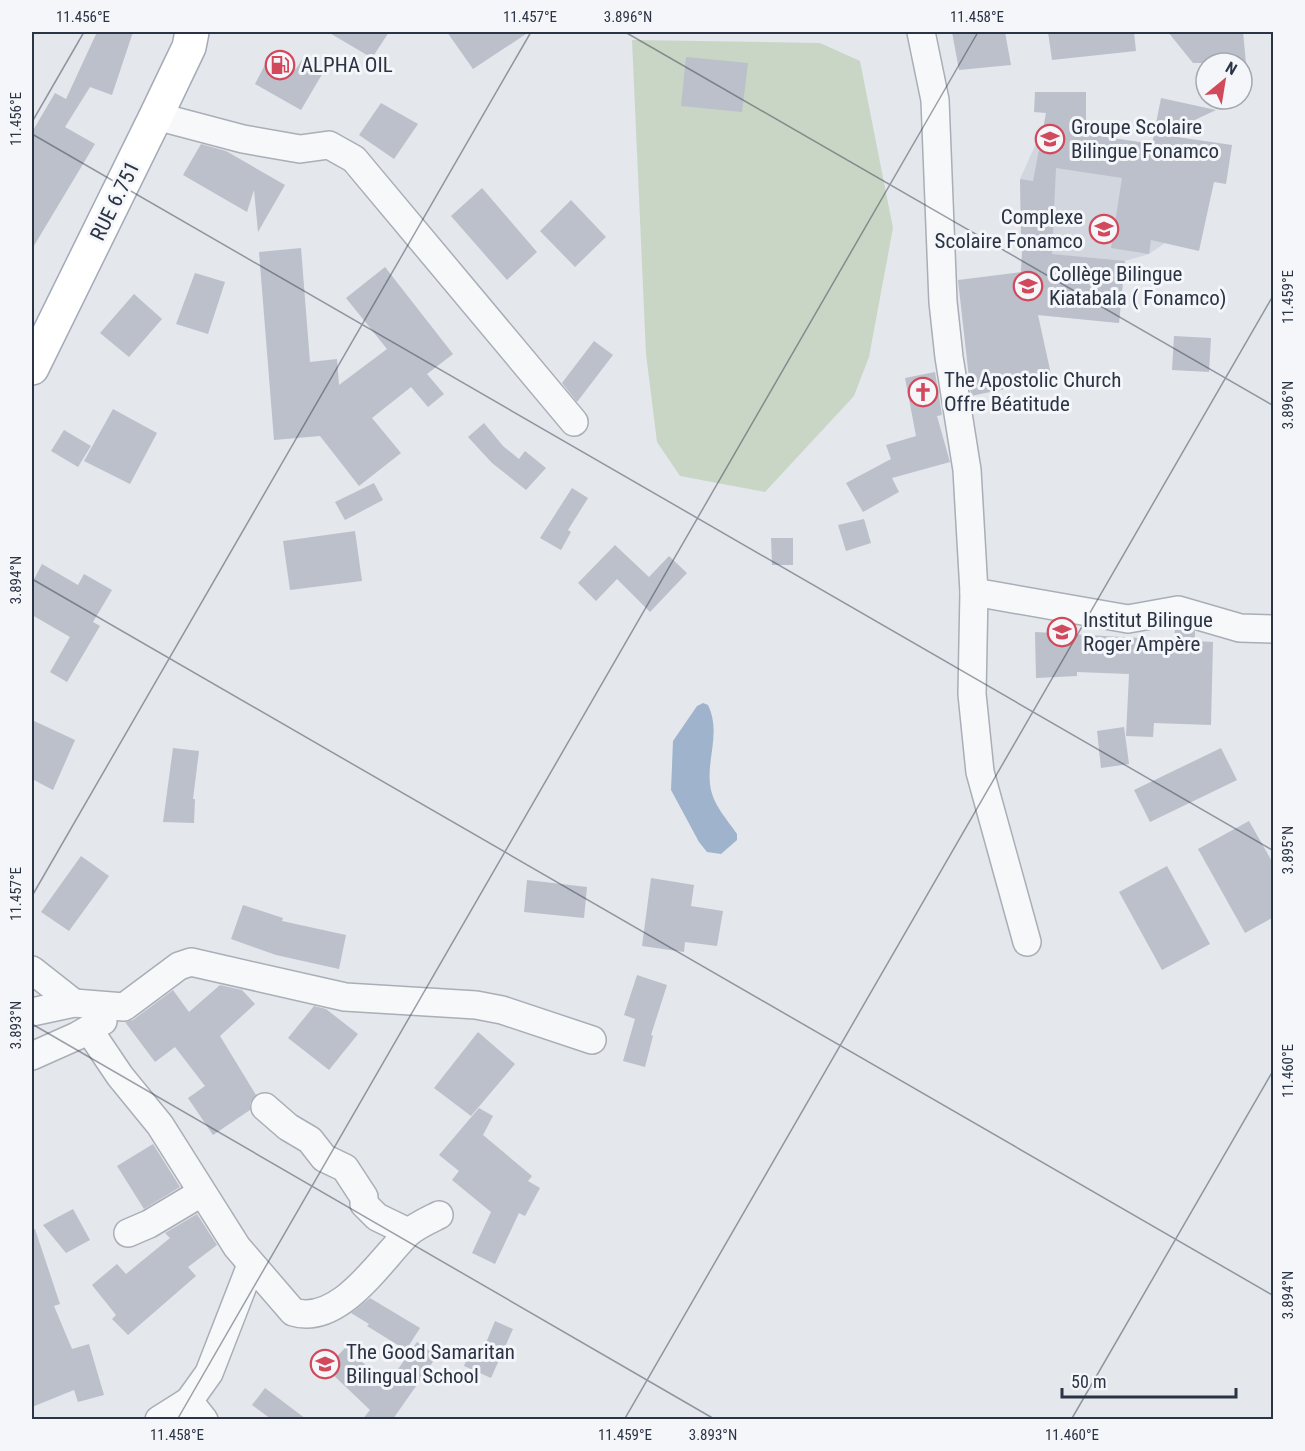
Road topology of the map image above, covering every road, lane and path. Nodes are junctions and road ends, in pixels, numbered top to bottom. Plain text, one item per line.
1 (192, 32) edge
2 (921, 32) edge
3 (156, 116) junction
4 (32, 368) edge
5 (574, 422) dead end
6 (974, 592) junction
7 (1274, 629) edge
8 (1027, 942) dead end
9 (32, 970) edge
10 (74, 1003) junction
11 (124, 1007) junction
12 (32, 1012) edge
13 (89, 1030) junction
14 (592, 1040) dead end
15 (32, 1056) edge
16 (265, 1107) dead end
17 (201, 1193) junction
18 (439, 1215) dead end
19 (408, 1232) junction
20 (128, 1233) dead end
21 (251, 1265) junction
22 (196, 1410) edge
23 (159, 1419) edge

1 - 3 main road, RUE 6.751
2 - 6 street
3 - 4 main road, RUE 6.751
3 - 5 street
6 - 7 street
6 - 8 street
9 - 10 street
10 - 11 street
10 - 12 street
11 - 13 street
11 - 14 street
13 - 15 street
13 - 17 street
16 - 19 street
17 - 20 street
17 - 21 street
18 - 19 street
19 - 21 street
21 - 22 street
22 - 23 street

